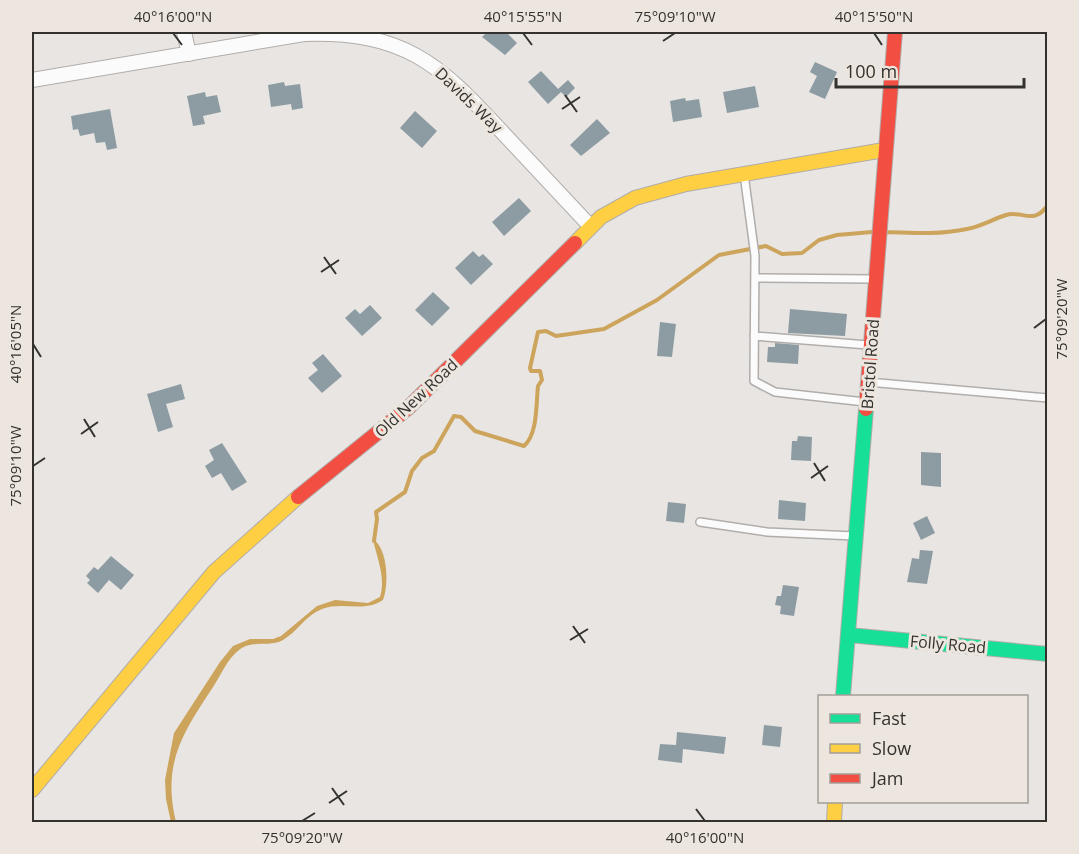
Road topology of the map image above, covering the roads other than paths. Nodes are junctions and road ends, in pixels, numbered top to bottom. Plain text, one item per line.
1 (184, 32) edge
2 (895, 32) edge
3 (189, 54) junction
4 (32, 80) edge
5 (884, 150) junction
6 (744, 174) junction
7 (590, 226) junction
8 (754, 278) junction
9 (875, 279) junction
10 (754, 336) junction
11 (871, 345) junction
12 (868, 382) junction
13 (1047, 398) edge
14 (867, 402) junction
15 (700, 522) dead end
16 (856, 536) junction
17 (849, 635) junction
18 (1047, 654) edge
19 (843, 695) edge
20 (32, 790) edge
21 (835, 803) edge
22 (834, 822) edge

1 - 3 street
2 - 5 street, Bristol Road
3 - 4 street, Davids Way
3 - 7 street, Davids Way
5 - 6 street, Old New Road
5 - 9 street, Bristol Road
6 - 7 street, Old New Road
6 - 8 lane
7 - 20 street, Old New Road
8 - 9 lane
8 - 10 lane
9 - 11 street, Bristol Road
10 - 11 lane
10 - 14 lane
11 - 12 street, Bristol Road
12 - 13 lane
12 - 14 street, Bristol Road
14 - 16 street, Bristol Road
15 - 16 lane
16 - 17 street, Bristol Road
17 - 18 street, Folly Road
17 - 19 street, Bristol Road
21 - 22 street

